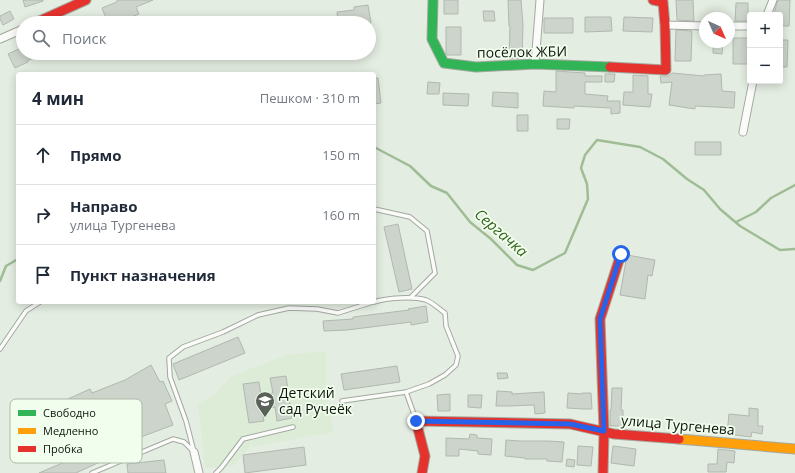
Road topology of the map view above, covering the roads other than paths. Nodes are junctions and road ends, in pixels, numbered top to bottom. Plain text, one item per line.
1 (86, 0) edge
2 (433, 0) edge
3 (540, 0) edge
4 (653, 0) edge
5 (773, 0) edge
6 (664, 1) edge
7 (768, 12) edge
8 (51, 16) edge
9 (665, 26) junction
10 (699, 26) edge
11 (735, 26) edge
12 (747, 26) edge
13 (16, 32) edge
14 (0, 39) edge
15 (535, 64) junction
16 (752, 84) edge
17 (743, 132) dead end
18 (376, 209) edge
19 (621, 254) dead end
20 (411, 297) junction
21 (376, 301) edge
22 (37, 304) edge
23 (367, 304) edge
24 (0, 349) edge
25 (406, 392) junction
26 (342, 401) dead end
27 (416, 421) junction
28 (294, 427) dead end
29 (604, 431) junction
30 (795, 449) edge
31 (142, 452) edge
32 (194, 452) junction
33 (116, 463) edge
34 (92, 473) edge
35 (199, 473) edge
36 (216, 473) edge
37 (422, 473) edge
38 (603, 473) edge

1 - 8 street
2 - 15 street, посёлок ЖБИ
3 - 15 street
4 - 6 street
5 - 7 street
6 - 9 street
9 - 10 street
9 - 15 street, посёлок ЖБИ
11 - 12 street
13 - 14 street
16 - 17 street
18 - 20 lane
19 - 29 street
20 - 21 lane
20 - 25 lane
22 - 24 lane
23 - 32 lane
25 - 26 lane
25 - 27 lane
27 - 29 street, улица Тургенева
27 - 37 street
28 - 36 lane
29 - 30 street, улица Тургенева
29 - 38 street
31 - 32 lane
32 - 35 street
33 - 34 lane

